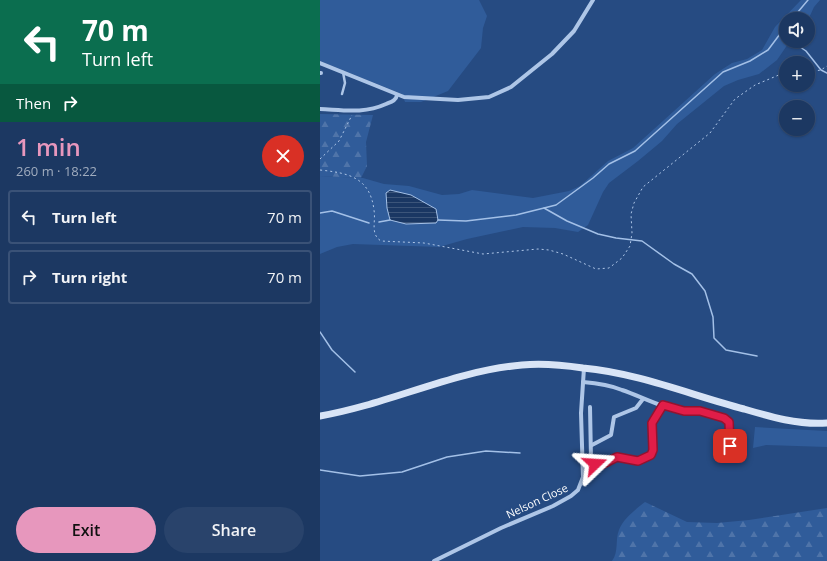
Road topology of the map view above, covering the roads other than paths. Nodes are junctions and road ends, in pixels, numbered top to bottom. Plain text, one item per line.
1 (593, 0) edge
2 (320, 63) edge
3 (343, 72) junction
4 (342, 94) dead end
5 (397, 95) junction
6 (320, 109) edge
7 (584, 368) junction
8 (583, 382) junction
9 (643, 399) junction
10 (663, 405) junction
11 (590, 407) dead end
12 (321, 415) edge
13 (827, 423) edge
14 (592, 445) junction
15 (730, 446) dead end
16 (434, 561) edge

1 - 5 street
2 - 3 street
3 - 4 lane
3 - 5 street
5 - 6 street
7 - 8 street, Nelson Close
7 - 12 main road
7 - 13 main road
8 - 9 street
8 - 16 street, Nelson Close
9 - 10 street
9 - 14 street
10 - 14 street
10 - 15 street
11 - 14 street

